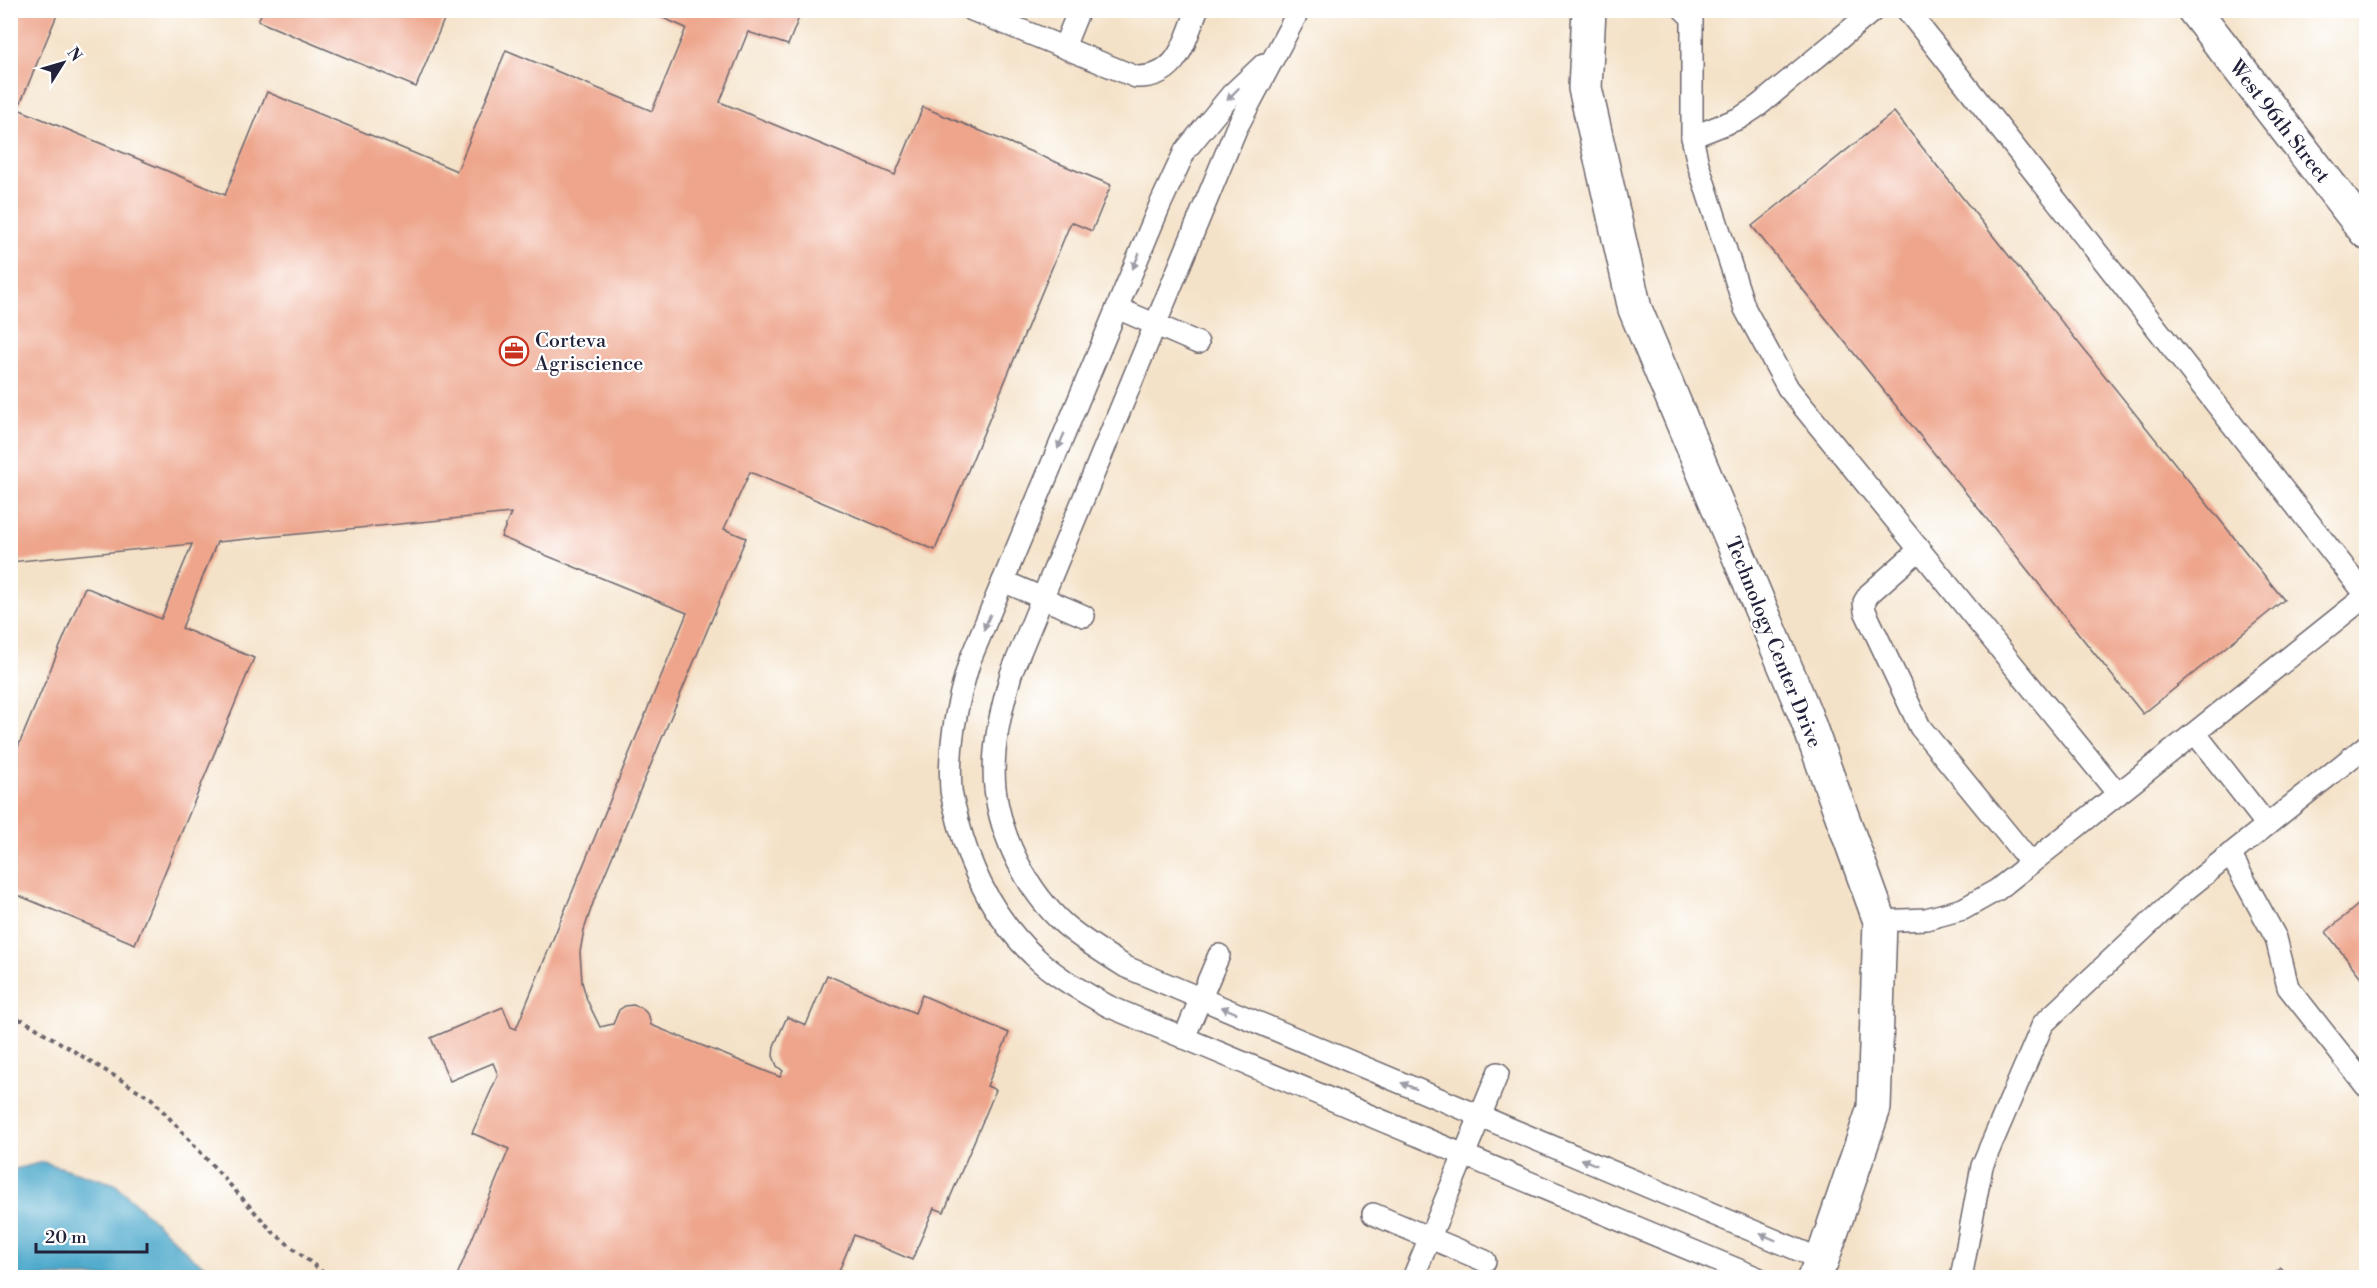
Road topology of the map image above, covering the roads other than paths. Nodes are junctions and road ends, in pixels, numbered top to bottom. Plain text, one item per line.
1 (972, 10) edge
2 (1079, 10) edge
3 (1197, 10) edge
4 (1299, 10) edge
5 (1589, 10) edge
6 (1874, 10) edge
7 (1907, 10) edge
8 (2194, 10) edge
9 (1693, 13) edge
10 (1064, 47) junction
11 (1275, 54) junction
12 (1692, 137) junction
13 (2367, 232) edge
14 (1117, 308) junction
15 (1155, 325) junction
16 (1198, 343) dead end
17 (1920, 549) junction
18 (1003, 581) junction
19 (2367, 595) edge
20 (1042, 598) junction
21 (1084, 616) dead end
22 (2196, 734) junction
23 (2367, 746) edge
24 (2118, 794) junction
25 (2267, 825) junction
26 (2230, 854) junction
27 (2031, 863) junction
28 (1880, 921) junction
29 (1218, 955) dead end
30 (1201, 999) junction
31 (1184, 1038) junction
32 (1498, 1073) dead end
33 (2367, 1086) edge
34 (1480, 1116) junction
35 (1465, 1155) junction
36 (1373, 1214) dead end
37 (1431, 1238) junction
38 (1485, 1260) dead end
39 (1818, 1269) edge
40 (1413, 1278) edge
41 (1758, 1278) edge
42 (1961, 1278) edge

1 - 10 lane
2 - 10 lane
3 - 10 lane
4 - 11 lane
5 - 28 street, Technology Center Drive
6 - 12 lane
7 - 19 lane
8 - 13 street, West 96th Street
9 - 12 lane
11 -> 14 lane
11 - 15 lane
12 - 17 lane
14 - 15 lane
14 -> 18 lane
15 - 16 lane
15 - 20 lane
17 - 24 lane
17 - 27 lane
18 - 20 lane
18 -> 31 lane
19 - 22 lane
20 - 21 lane
20 - 30 lane
22 - 24 lane
22 - 25 lane
23 - 25 lane
24 - 27 lane
25 - 26 lane
26 - 33 lane
26 - 42 lane
27 - 28 lane
28 - 39 street, Technology Center Drive
29 - 30 lane
30 - 31 lane
34 -> 30 lane
31 - 35 lane
32 - 34 lane
34 - 35 lane
39 -> 34 lane
35 - 37 lane
35 - 41 lane
36 - 37 lane
37 - 38 lane
37 - 40 lane

